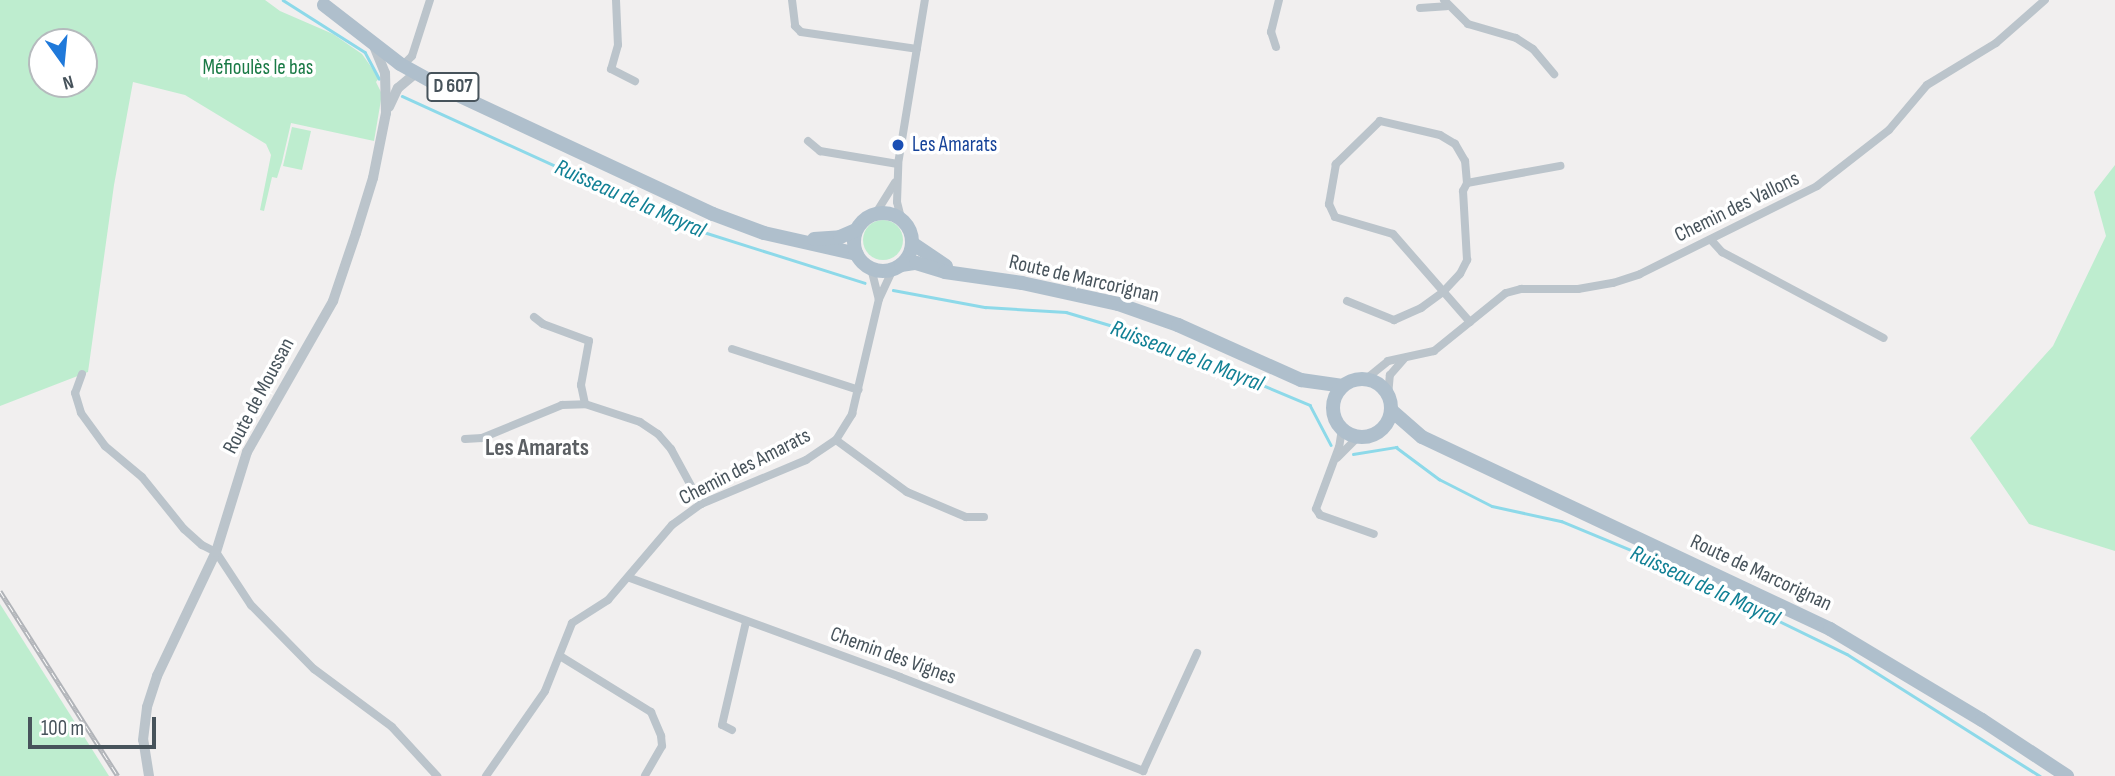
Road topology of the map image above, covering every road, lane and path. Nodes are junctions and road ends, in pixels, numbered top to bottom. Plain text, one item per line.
1 (430, 0) edge
2 (616, 0) edge
3 (792, 0) edge
4 (925, 0) edge
5 (1279, 0) edge
6 (2045, 0) edge
7 (320, 2) edge
8 (1445, 3) edge
9 (1420, 8) dead end
10 (373, 43) junction
11 (1276, 47) dead end
12 (917, 50) junction
13 (407, 61) junction
14 (416, 73) junction
15 (1554, 74) dead end
16 (635, 81) dead end
17 (386, 113) junction
18 (498, 114) junction
19 (808, 142) dead end
20 (898, 164) junction
21 (1560, 166) dead end
22 (896, 180) junction
23 (1467, 183) junction
24 (876, 213) junction
25 (901, 218) junction
26 (856, 230) junction
27 (796, 239) junction
28 (1712, 241) junction
29 (912, 243) junction
30 (857, 254) junction
31 (897, 267) junction
32 (871, 268) junction
33 (970, 275) junction
34 (1443, 292) junction
35 (879, 299) junction
36 (1347, 301) dead end
37 (534, 317) dead end
38 (1470, 322) junction
39 (1884, 338) dead end
40 (732, 349) dead end
41 (1404, 359) junction
42 (82, 374) dead end
43 (1366, 379) junction
44 (1301, 380) junction
45 (1343, 386) junction
46 (859, 390) junction
47 (1390, 403) junction
48 (585, 404) junction
49 (1333, 412) junction
50 (1342, 429) junction
51 (1376, 433) junction
52 (1358, 437) junction
53 (1422, 437) junction
54 (465, 439) dead end
55 (836, 440) junction
56 (1335, 460) junction
57 (701, 504) junction
58 (984, 517) dead end
59 (1374, 534) dead end
60 (216, 552) junction
61 (629, 578) junction
62 (746, 622) junction
63 (1196, 653) dead end
64 (559, 656) junction
65 (732, 730) dead end
66 (149, 776) edge
67 (437, 776) edge
68 (486, 776) edge
69 (645, 776) edge
70 (2067, 776) edge

1 - 13 street
2 - 16 street
3 - 12 street
4 - 12 street
5 - 11 street
6 - 28 street, Chemin des Vallons
7 - 10 main road, D 607
7 - 13 main road, D 607
8 - 9 street
8 - 15 street
10 - 14 main road, D 607
10 - 17 street
12 - 20 street
13 - 18 main road, D 607
14 - 17 street
14 - 18 main road, D 607
17 - 60 street, Route de Moussan
18 - 27 main road, D 607
19 - 20 street
20 - 22 street
21 - 23 street
22 - 24 street
22 - 25 street
23 - 34 street
23 - 34 street
24 - 25 main road
24 - 26 main road
25 - 29 main road
26 - 27 main road, D 607
26 - 30 main road
27 - 30 main road, D 607
28 - 38 street, Chemin des Vallons
28 - 39 street
29 - 31 main road
29 - 33 main road
30 - 32 main road
31 - 32 main road
31 - 33 main road
31 - 35 street, Chemin des Amarats
32 - 35 street, Chemin des Amarats
33 - 44 main road, Route de Marcorignan
34 - 36 street
34 - 38 street
35 - 46 street, Chemin des Amarats
37 - 48 street
38 - 41 street, Chemin des Vallons
40 - 46 street
41 - 43 street, Chemin des Vallons
41 - 47 street
42 - 60 street
43 - 45 main road
43 - 47 main road
44 - 45 main road, Route de Marcorignan
44 - 49 main road, Route de Marcorignan
45 - 49 main road
46 - 55 street, Chemin des Amarats
47 - 51 main road
47 - 53 main road, Route de Marcorignan
48 - 54 street
48 - 57 street
49 - 50 main road
50 - 52 main road
50 - 56 street
51 - 52 main road
51 - 53 main road, Route de Marcorignan
52 - 56 street
53 - 70 main road, Route de Marcorignan
55 - 57 street, Chemin des Amarats
55 - 58 street
56 - 59 street
57 - 61 street, Chemin des Amarats
60 - 66 street, Route de Moussan
60 - 67 street
61 - 62 street, Chemin des Vignes
61 - 64 street, Chemin des Amarats
62 - 63 street, Chemin des Vignes
62 - 65 street
64 - 68 street, Chemin des Amarats
64 - 69 street

